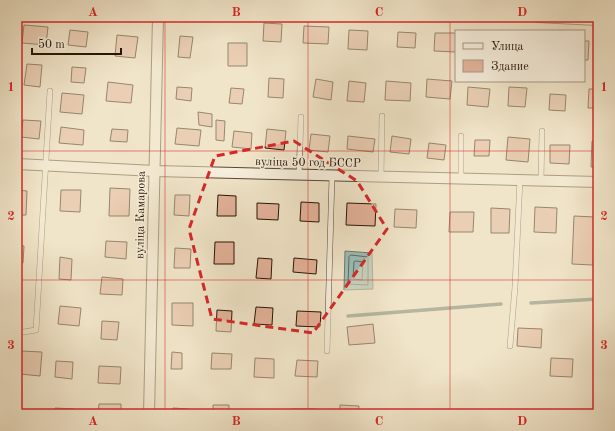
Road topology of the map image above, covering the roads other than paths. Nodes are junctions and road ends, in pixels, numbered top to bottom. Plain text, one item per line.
1 (158, 17) edge
2 (537, 17) edge
3 (598, 20) edge
4 (50, 92) dead end
5 (382, 116) dead end
6 (301, 117) dead end
7 (542, 131) dead end
8 (461, 136) dead end
9 (17, 164) edge
10 (46, 165) junction
11 (155, 171) junction
12 (299, 176) junction
13 (332, 176) junction
14 (381, 177) junction
15 (461, 179) junction
16 (520, 179) junction
17 (541, 180) junction
18 (598, 182) edge
19 (17, 333) edge
20 (510, 346) dead end
21 (327, 351) dead end
22 (149, 414) edge

1 - 11 street, вуліца Камарова
2 - 3 street
4 - 10 lane
5 - 14 lane
6 - 12 lane
7 - 17 lane
8 - 15 lane
9 - 10 street, вуліца 50 год БССР
10 - 11 street, вуліца 50 год БССР
10 - 19 lane
11 - 12 street, вуліца 50 год БССР
11 - 22 street, вуліца Камарова
12 - 13 street, вуліца 50 год БССР
13 - 14 street, вуліца 50 год БССР
13 - 21 lane
14 - 15 street, вуліца 50 год БССР
15 - 16 street, вуліца 50 год БССР
16 - 17 street, вуліца 50 год БССР
16 - 20 lane
17 - 18 street, вуліца 50 год БССР

